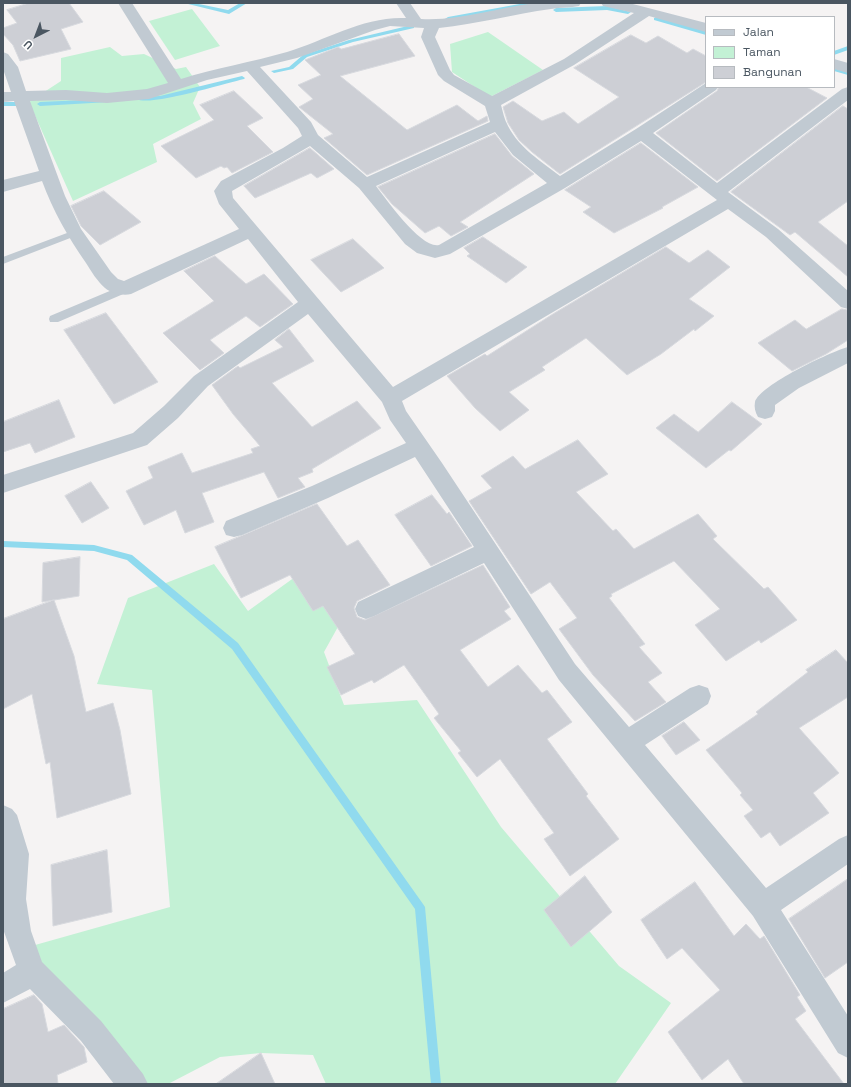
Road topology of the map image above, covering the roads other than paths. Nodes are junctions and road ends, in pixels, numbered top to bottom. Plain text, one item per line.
1 (125, 3) edge
2 (404, 3) edge
3 (574, 3) edge
4 (617, 3) edge
5 (647, 11) junction
6 (416, 23) junction
7 (433, 24) junction
8 (705, 28) edge
9 (3, 57) edge
10 (835, 64) edge
11 (250, 65) junction
12 (848, 68) edge
13 (176, 85) junction
14 (709, 88) edge
15 (848, 92) edge
16 (20, 96) junction
17 (3, 97) edge
18 (492, 103) junction
19 (498, 125) junction
20 (642, 133) junction
21 (311, 138) junction
22 (48, 174) junction
23 (365, 184) junction
24 (560, 184) junction
25 (3, 186) edge
26 (723, 197) junction
27 (250, 231) junction
28 (75, 233) junction
29 (3, 262) edge
30 (124, 288) junction
31 (848, 302) edge
32 (310, 303) junction
33 (54, 318) dead end
34 (848, 354) edge
35 (391, 398) junction
36 (765, 411) dead end
37 (419, 446) junction
38 (3, 484) edge
39 (234, 528) dead end
40 (488, 551) junction
41 (366, 609) dead end
42 (699, 696) dead end
43 (628, 742) junction
44 (3, 818) edge
45 (848, 848) edge
46 (7, 901) edge
47 (763, 906) junction
48 (32, 971) junction
49 (3, 989) edge
50 (848, 1043) edge
51 (132, 1084) edge

1 - 13 street
2 - 6 street
3 - 7 street
4 - 5 street
5 - 8 street
5 - 18 street
6 - 7 street
6 - 11 street
7 - 18 street
9 - 16 street
10 - 12 street
11 - 13 street
11 - 21 street
13 - 16 street
14 - 20 street
15 - 26 street
16 - 17 street
16 - 22 street
18 - 19 street
19 - 23 street
19 - 24 street
20 - 24 street
20 - 26 street
21 - 23 street
21 - 27 street
22 - 25 street
22 - 28 street
23 - 24 street
26 - 31 street
26 - 35 street
27 - 30 street
27 - 32 street
28 - 29 lane
28 - 30 street
30 - 33 lane
32 - 35 street
32 - 38 street
34 - 36 street
35 - 37 street
37 - 39 street
37 - 40 street
40 - 41 street
40 - 43 street
42 - 43 street
43 - 47 street
44 - 46 street
45 - 47 street
46 - 48 street
47 - 50 street
48 - 49 street
48 - 51 street

